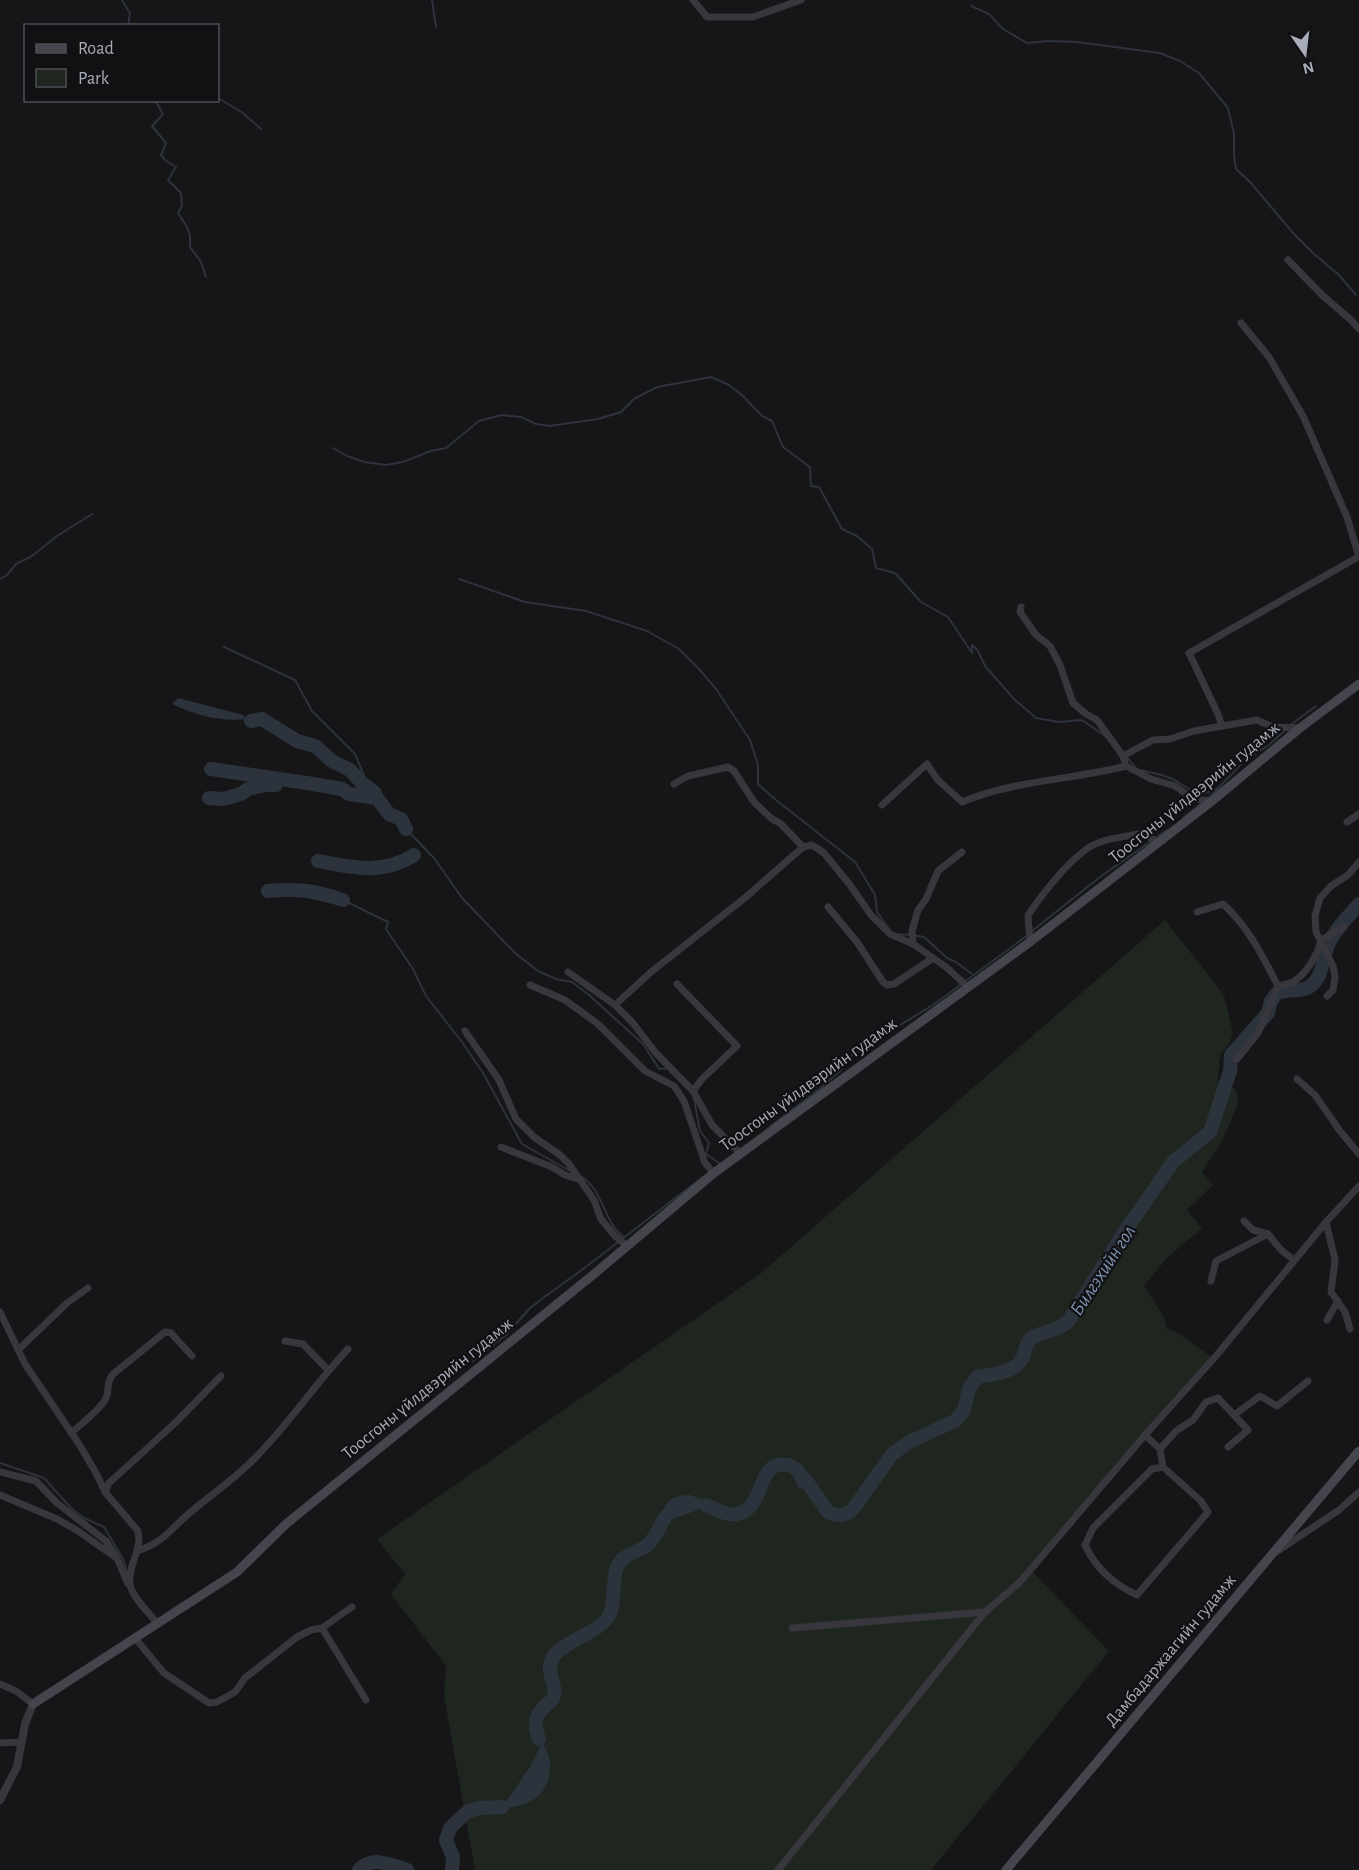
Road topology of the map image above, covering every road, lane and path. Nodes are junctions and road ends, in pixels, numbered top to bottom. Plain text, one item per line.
1 (693, 0) edge
2 (801, 0) edge
3 (1288, 260) dead end
4 (1241, 323) dead end
5 (1359, 329) edge
6 (1359, 557) edge
7 (1021, 607) dead end
8 (1359, 684) edge
9 (1222, 726) junction
10 (1300, 728) junction
11 (1123, 756) junction
12 (1126, 766) junction
13 (675, 784) dead end
14 (1212, 801) junction
15 (882, 805) dead end
16 (1359, 814) edge
17 (1347, 822) dead end
18 (1158, 843) junction
19 (803, 847) junction
20 (962, 852) dead end
21 (1359, 862) edge
22 (828, 907) dead end
23 (1197, 912) dead end
24 (1344, 927) dead end
25 (1030, 942) junction
26 (1322, 943) junction
27 (913, 944) junction
28 (933, 958) junction
29 (568, 972) dead end
30 (530, 984) dead end
31 (677, 984) dead end
32 (1278, 986) junction
33 (968, 987) junction
34 (1327, 996) dead end
35 (615, 1005) junction
36 (465, 1031) dead end
37 (1236, 1059) dead end
38 (1297, 1079) dead end
39 (693, 1091) junction
40 (501, 1147) dead end
41 (741, 1154) junction
42 (1359, 1154) edge
43 (714, 1173) junction
44 (581, 1180) junction
45 (1359, 1186) edge
46 (1244, 1221) dead end
47 (1326, 1222) junction
48 (1268, 1234) junction
49 (627, 1246) junction
50 (1294, 1260) junction
51 (1211, 1281) dead end
52 (88, 1288) dead end
53 (1338, 1301) junction
54 (0, 1312) edge
55 (1327, 1320) dead end
56 (1350, 1329) dead end
57 (285, 1341) dead end
58 (348, 1349) dead end
59 (18, 1350) junction
60 (192, 1356) dead end
61 (328, 1370) junction
62 (221, 1376) dead end
63 (1308, 1381) dead end
64 (1234, 1415) junction
65 (71, 1433) junction
66 (1145, 1435) junction
67 (1228, 1447) dead end
68 (1160, 1449) junction
69 (1359, 1451) edge
70 (1163, 1467) junction
71 (0, 1472) edge
72 (105, 1492) junction
73 (1359, 1492) edge
74 (0, 1495) edge
75 (136, 1551) junction
76 (1271, 1556) junction
77 (117, 1558) junction
78 (130, 1586) junction
79 (352, 1607) dead end
80 (985, 1612) junction
81 (158, 1624) junction
82 (322, 1628) junction
83 (792, 1628) dead end
84 (135, 1638) junction
85 (0, 1684) edge
86 (366, 1700) dead end
87 (33, 1704) junction
88 (21, 1742) junction
89 (0, 1743) edge
90 (0, 1800) edge
91 (778, 1870) edge
92 (1006, 1870) edge

1 - 2 street
3 - 5 street
4 - 6 street
6 - 9 street
7 - 11 street
8 - 10 main road, Тоосгоны үйлдвэрийн гудамж
9 - 10 street
9 - 11 street
10 - 14 main road, Тоосгоны үйлдвэрийн гудамж
11 - 12 street
12 - 14 street
12 - 15 street
13 - 19 street
14 - 18 main road, Тоосгоны үйлдвэрийн гудамж
16 - 17 street
18 - 25 main road, Тоосгоны үйлдвэрийн гудамж
18 - 25 street
19 - 27 street
19 - 35 street
20 - 27 street
21 - 26 street
22 - 28 street
23 - 32 street
24 - 26 street
25 - 33 main road, Тоосгоны үйлдвэрийн гудамж
26 - 32 street
26 - 34 street
27 - 28 street
28 - 33 street
29 - 35 street
30 - 43 street
31 - 39 street
32 - 37 street
33 - 41 main road, Тоосгоны үйлдвэрийн гудамж
35 - 39 street
36 - 44 street
38 - 42 street
39 - 41 street
40 - 44 street
41 - 43 main road, Тоосгоны үйлдвэрийн гудамж
43 - 49 main road, Тоосгоны үйлдвэрийн гудамж
44 - 49 street
45 - 47 street
46 - 48 street
47 - 50 street
47 - 53 street
48 - 50 street
48 - 51 street
49 - 81 main road, Тоосгоны үйлдвэрийн гудамж
50 - 66 street
52 - 59 street
53 - 55 street
53 - 56 street
54 - 59 street
57 - 61 street
58 - 61 street
59 - 65 street
60 - 65 street
61 - 75 street
62 - 72 street
63 - 64 street
64 - 67 street
64 - 68 street
65 - 72 street
66 - 68 street
66 - 80 street
68 - 70 street
69 - 76 main road, Дамбадаржаагийн гудамж
70 - 70 street
71 - 77 street
72 - 75 street
73 - 76 street
74 - 77 street
75 - 78 street
76 - 92 main road, Дамбадаржаагийн гудамж
77 - 78 street
78 - 81 street
79 - 82 street
80 - 83 street
80 - 91 street
81 - 84 main road, Тоосгоны үйлдвэрийн гудамж
82 - 84 street
82 - 86 street
84 - 87 main road, Тоосгоны үйлдвэрийн гудамж
85 - 87 street
87 - 88 street
88 - 89 street
88 - 90 street

